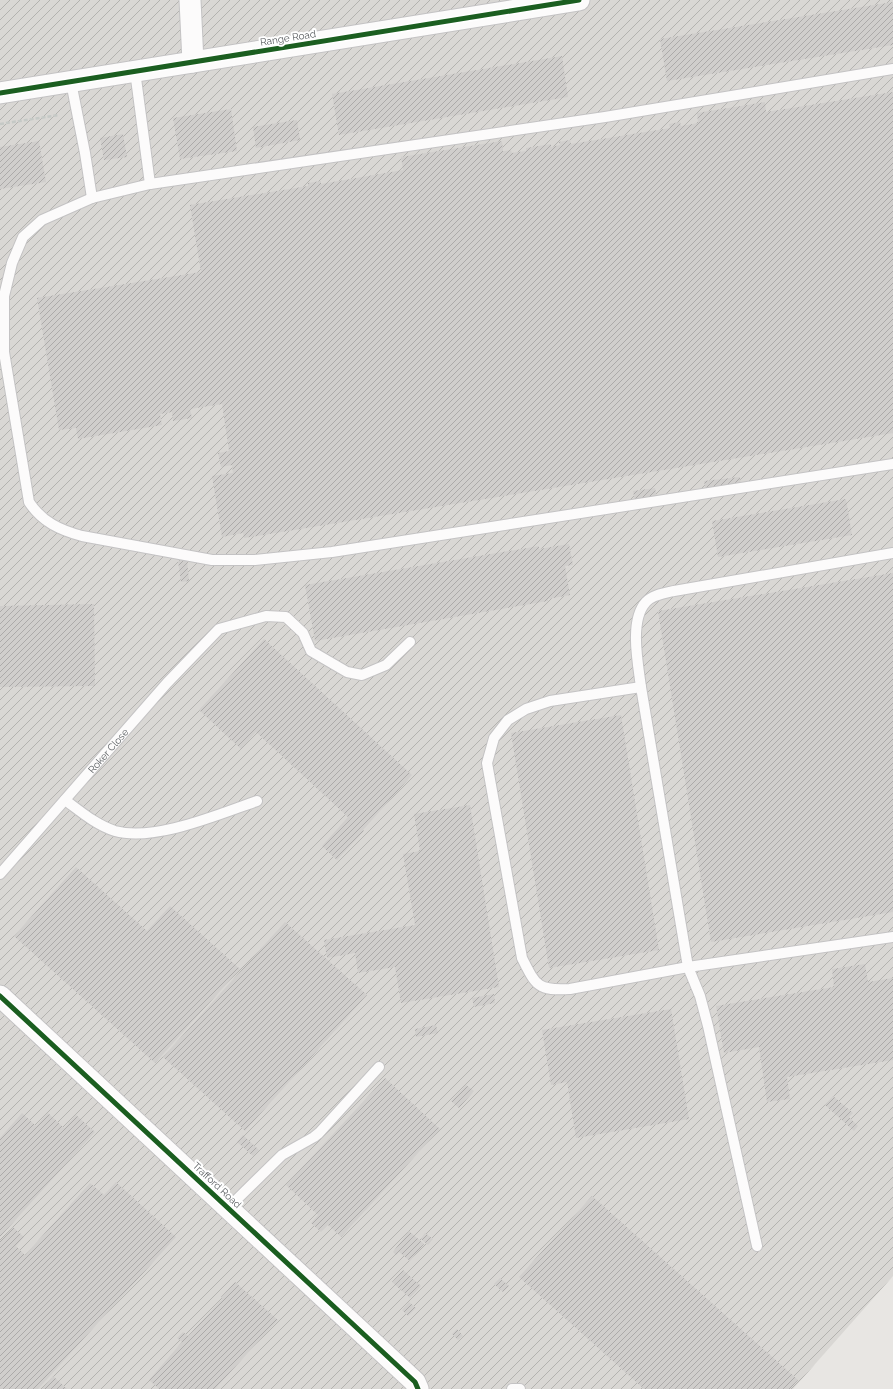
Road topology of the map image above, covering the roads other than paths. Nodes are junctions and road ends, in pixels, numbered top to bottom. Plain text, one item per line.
1 (190, 0) edge
2 (579, 0) edge
3 (193, 62) junction
4 (893, 69) edge
5 (135, 71) junction
6 (71, 82) junction
7 (0, 93) edge
8 (150, 184) junction
9 (92, 198) junction
10 (893, 464) edge
11 (893, 553) edge
12 (410, 642) dead end
13 (641, 687) junction
14 (65, 800) junction
15 (257, 801) dead end
16 (0, 874) edge
17 (893, 937) edge
18 (688, 966) junction
19 (0, 996) edge
20 (379, 1067) dead end
21 (228, 1208) junction
22 (757, 1246) dead end
23 (418, 1389) edge
24 (512, 1389) edge
25 (520, 1389) edge

1 - 3 street
2 - 3 street, Range Road
3 - 5 street, Range Road
4 - 8 lane
5 - 6 street, Range Road
5 - 8 lane
6 - 7 street, Range Road
6 - 9 lane
8 - 9 lane
9 - 10 lane
11 - 13 lane
12 - 14 lane, Roker Close
13 - 18 lane
13 - 18 lane
14 - 15 lane
14 - 16 lane, Roker Close
17 - 18 lane
18 - 22 lane
19 - 21 street, Trafford Road
20 - 21 lane
21 - 23 street, Trafford Road
24 - 25 lane

